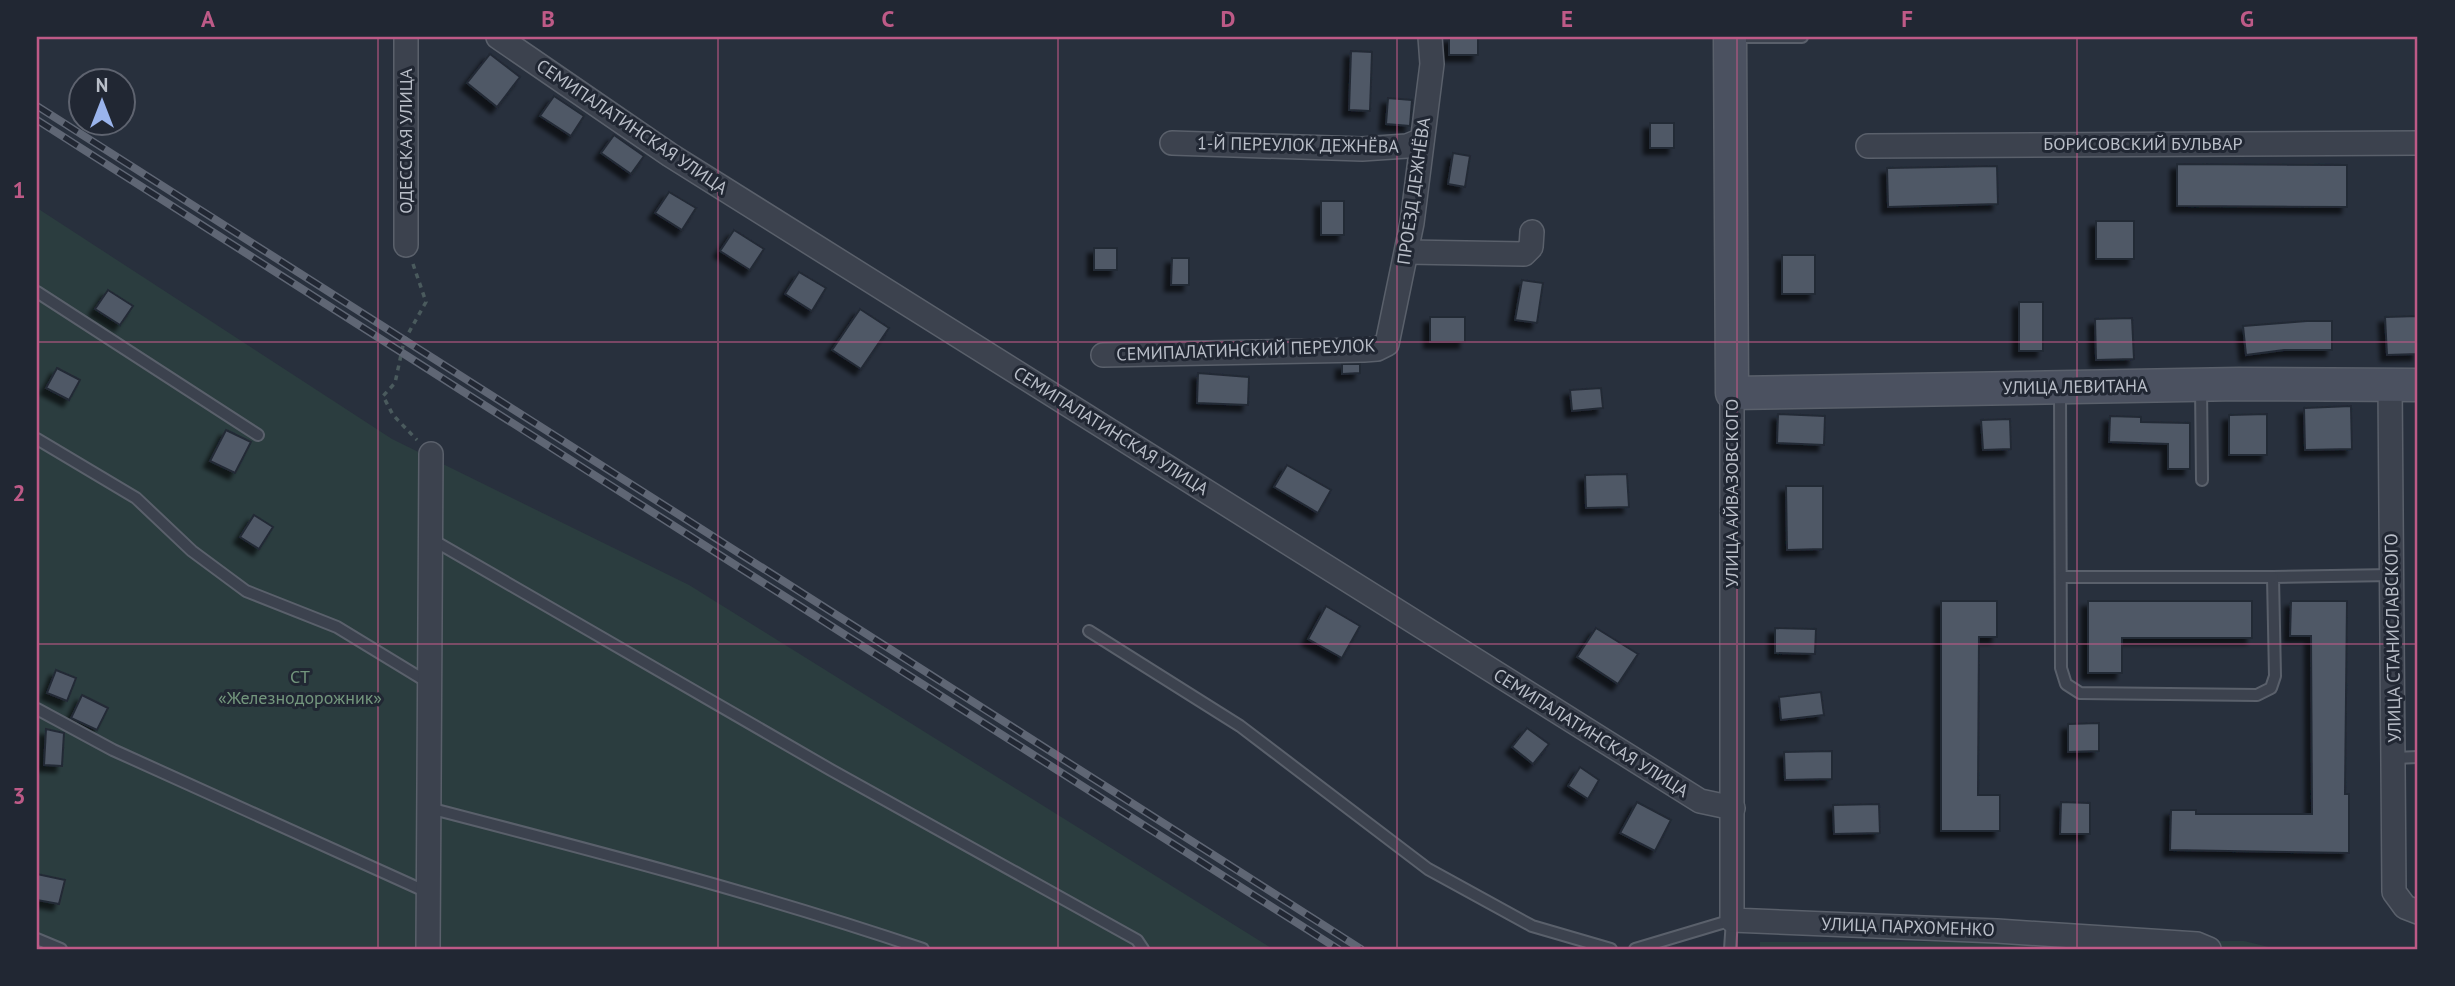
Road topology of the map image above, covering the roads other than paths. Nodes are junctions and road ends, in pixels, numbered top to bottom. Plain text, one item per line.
1 (406, 37) edge
2 (498, 37) edge
3 (1430, 37) edge
4 (1730, 37) edge
5 (1802, 37) edge
6 (1422, 140) junction
7 (1172, 143) dead end
8 (2418, 143) edge
9 (1868, 146) dead end
10 (1532, 232) dead end
11 (406, 245) road end
12 (1407, 252) junction
13 (37, 292) edge
14 (1387, 344) joint
15 (1103, 355) dead end
16 (2201, 384) junction
17 (2404, 384) edge
18 (2060, 387) junction
19 (1732, 393) junction
20 (258, 435) dead end
21 (37, 439) edge
22 (431, 454) road end
23 (2202, 481) dead end
24 (430, 538) junction
25 (2392, 575) junction
26 (2062, 577) junction
27 (2273, 577) junction
28 (1089, 631) dead end
29 (429, 684) junction
30 (37, 709) edge
31 (2418, 757) edge
32 (2395, 758) junction
33 (429, 808) junction
34 (1733, 808) junction
35 (426, 892) junction
36 (2418, 912) edge
37 (1732, 920) junction
38 (37, 939) edge
39 (2201, 947) edge
40 (61, 949) edge
41 (428, 949) edge
42 (923, 949) edge
43 (1143, 949) edge
44 (1611, 949) edge
45 (1635, 949) edge
46 (1730, 949) edge

1 - 11 street, ОДЕССКАЯ УЛИЦА
2 - 34 street, СЕМИПАЛАТИНСКАЯ УЛИЦА
3 - 6 street, ПРОЕЗД ДЕЖНЁВА
4 - 5 lane
4 - 19 street, УЛИЦА АЙВАЗОВСКОГО
6 - 7 street, 1-Й ПЕРЕУЛОК ДЕЖНЁВА
6 - 12 street, ПРОЕЗД ДЕЖНЁВА
8 - 9 street, БОРИСОВСКИЙ БУЛЬВАР
10 - 12 street
12 - 14 street, ПРОЕЗД ДЕЖНЁВА
13 - 20 lane
14 - 15 street, СЕМИПАЛАТИНСКИЙ ПЕРЕУЛОК
16 - 17 street, УЛИЦА ЛЕВИТАНА
16 - 18 street, УЛИЦА ЛЕВИТАНА
16 - 23 lane
17 - 25 street, УЛИЦА СТАНИСЛАВСКОГО
18 - 19 street, УЛИЦА ЛЕВИТАНА
18 - 26 lane
19 - 34 street, УЛИЦА АЙВАЗОВСКОГО
21 - 29 lane
22 - 24 street
24 - 29 street
24 - 43 lane
25 - 27 lane
25 - 32 street, УЛИЦА СТАНИСЛАВСКОГО
26 - 27 lane
26 - 27 lane
28 - 44 lane
29 - 33 street
30 - 35 lane
31 - 32 lane
32 - 36 street, УЛИЦА СТАНИСЛАВСКОГО
33 - 35 street
33 - 42 lane
34 - 37 street, УЛИЦА АЙВАЗОВСКОГО
35 - 41 street
37 - 39 street, УЛИЦА ПАРХОМЕНКО
37 - 45 lane
37 - 46 lane, УЛИЦА АЙВАЗОВСКОГО
38 - 40 lane

